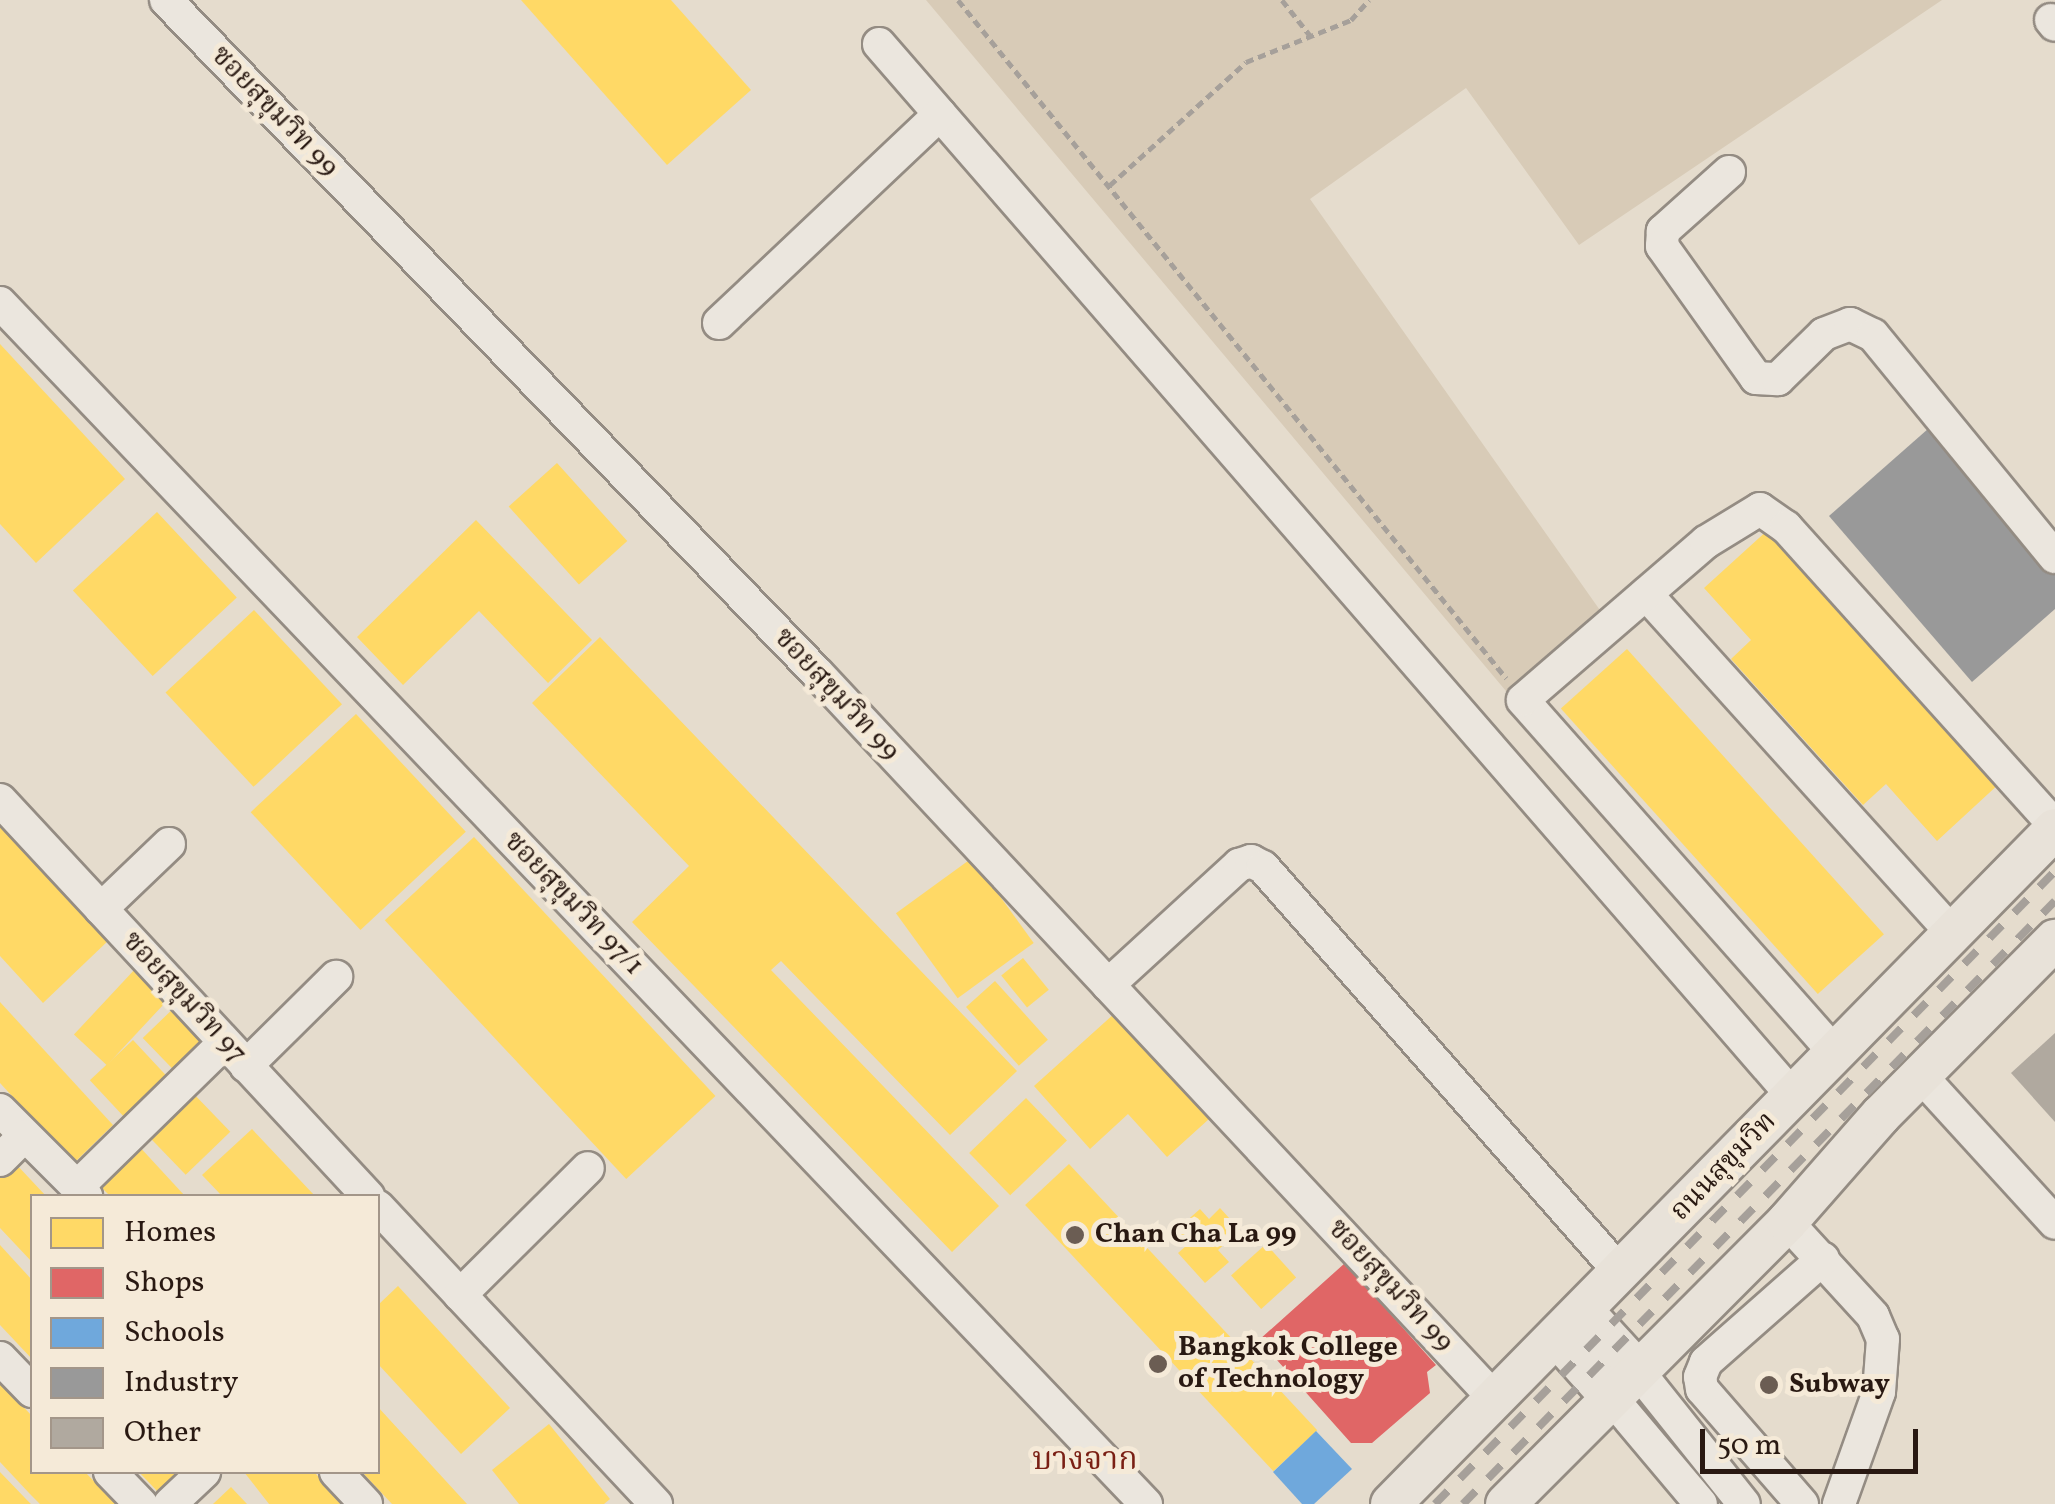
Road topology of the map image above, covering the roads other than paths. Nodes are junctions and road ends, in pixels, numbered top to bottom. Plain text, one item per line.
1 (166, 0) edge
2 (879, 44) dead end
3 (940, 114) junction
4 (1729, 172) dead end
5 (0, 303) edge
6 (718, 324) dead end
7 (2055, 557) edge
8 (1646, 594) junction
9 (0, 800) edge
10 (2055, 828) edge
11 (169, 844) dead end
12 (100, 909) junction
13 (1953, 934) junction
14 (2055, 940) edge
15 (336, 977) dead end
16 (1108, 985) junction
17 (1835, 1053) junction
18 (235, 1054) junction
19 (1920, 1075) junction
20 (1793, 1096) junction
21 (0, 1110) edge
22 (24, 1136) junction
23 (0, 1160) edge
24 (588, 1168) dead end
25 (81, 1192) edge
26 (366, 1194) edge
27 (380, 1209) edge
28 (1787, 1222) junction
29 (2055, 1223) edge
30 (1823, 1259) junction
31 (1620, 1273) junction
32 (460, 1295) junction
33 (1711, 1297) junction
34 (1570, 1325) junction
35 (1722, 1349) junction
36 (0, 1358) edge
37 (1623, 1383) junction
38 (30, 1389) edge
39 (1496, 1400) junction
40 (112, 1474) edge
41 (202, 1474) edge
42 (338, 1474) edge
43 (141, 1504) edge
44 (170, 1504) edge
45 (366, 1504) edge
46 (656, 1504) edge
47 (1146, 1504) edge
48 (1391, 1504) edge
49 (1506, 1504) edge
50 (1702, 1504) edge
51 (1744, 1504) edge
52 (1802, 1504) edge
53 (1839, 1504) edge

1 - 16 street, ซอยสุขุมวิท 99
2 - 3 street
3 - 6 street
3 - 20 street
4 - 7 street
5 - 47 street, ซอยสุขุมวิท 97/1
8 - 10 street
8 - 13 street
8 - 17 street
9 - 12 street, ซอยสุขุมวิท 97
10 - 13 main road, ถนนสุขุมวิท
11 - 12 street
12 - 18 street, ซอยสุขุมวิท 97
13 - 17 main road, ถนนสุขุมวิท
14 - 19 main road
15 - 18 street
16 - 31 street
16 - 39 street, ซอยสุขุมวิท 99
17 - 20 main road, ถนนสุขุมวิท
18 - 25 street
18 - 26 street, ซอยสุขุมวิท 97
19 - 28 main road
19 - 29 street
20 - 31 main road, ถนนสุขุมวิท
21 - 22 street
22 - 23 street
22 - 25 street
24 - 32 street
27 - 32 street
28 - 30 street
28 - 33 main road
30 - 35 street
30 - 53 street
31 - 34 main road, ถนนสุขุมวิท
32 - 46 street
33 - 35 street
33 - 37 main road
34 - 37 main road
34 - 39 main road, ถนนสุขุมวิท
35 - 52 street
36 - 38 street
37 - 49 main road
37 - 50 street
37 - 51 street
39 - 48 main road, ถนนสุขุมวิท
40 - 43 street
41 - 44 street
42 - 45 street

